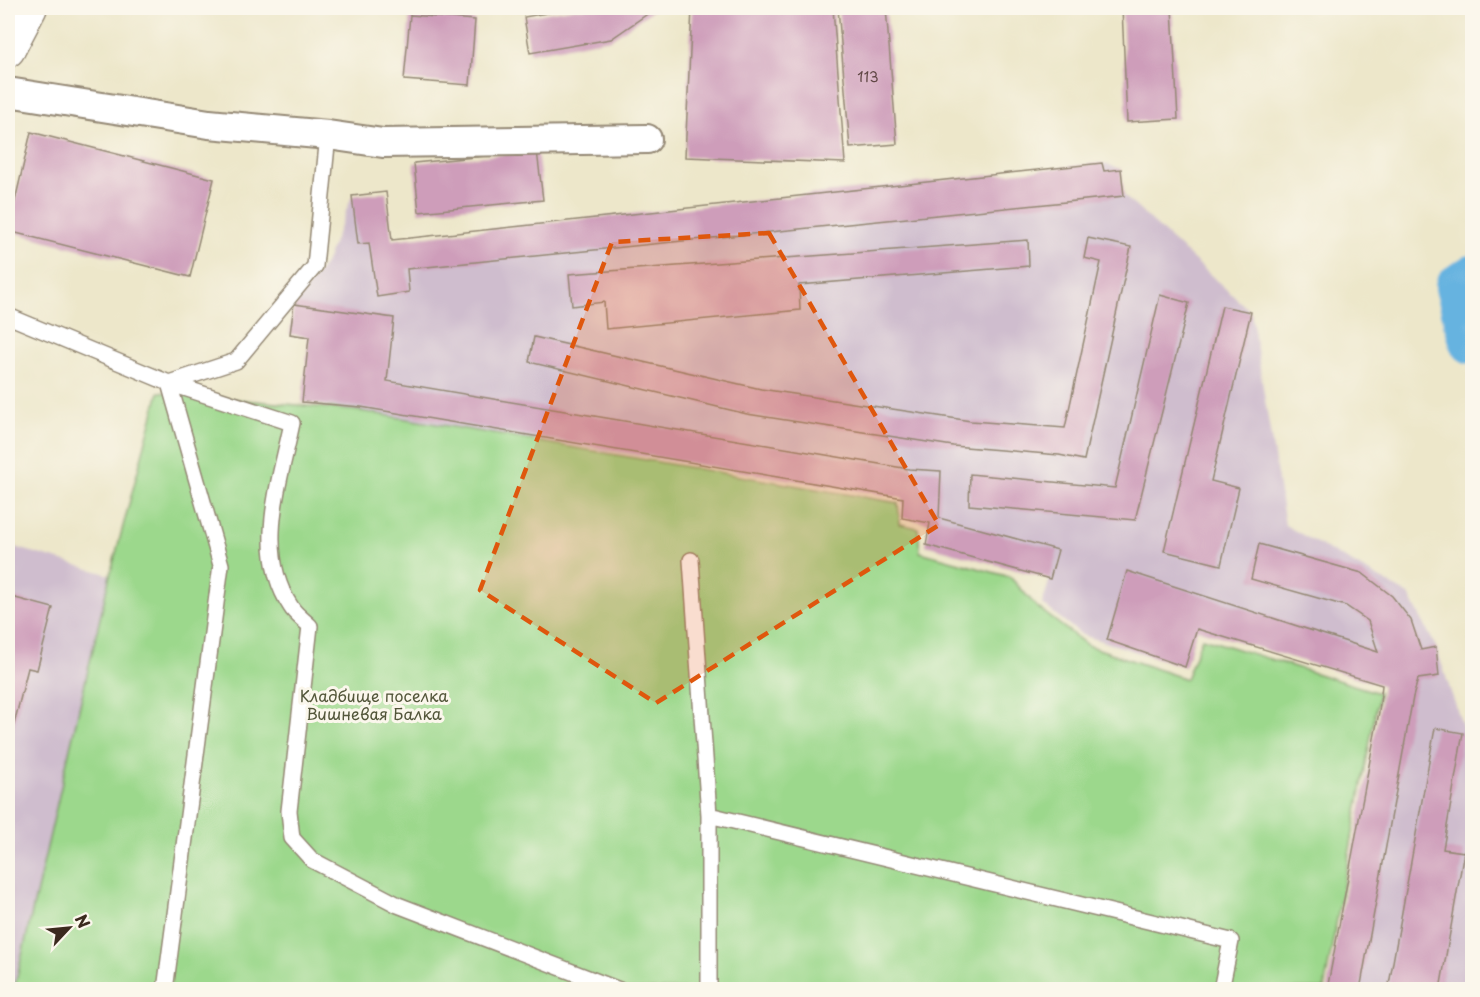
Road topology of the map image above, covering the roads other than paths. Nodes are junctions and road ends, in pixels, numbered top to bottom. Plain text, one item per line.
1 (30, 8) edge
2 (8, 50) edge
3 (8, 92) edge
4 (328, 135) junction
5 (647, 139) dead end
6 (8, 316) edge
7 (169, 383) junction
8 (691, 560) dead end
9 (709, 815) junction
10 (165, 990) edge
11 (619, 990) edge
12 (709, 990) edge
13 (1221, 990) edge

1 - 2 street
3 - 4 street
4 - 5 street
4 - 7 lane
6 - 7 lane
7 - 10 lane
7 - 11 lane
8 - 9 lane
9 - 12 lane
9 - 13 lane

